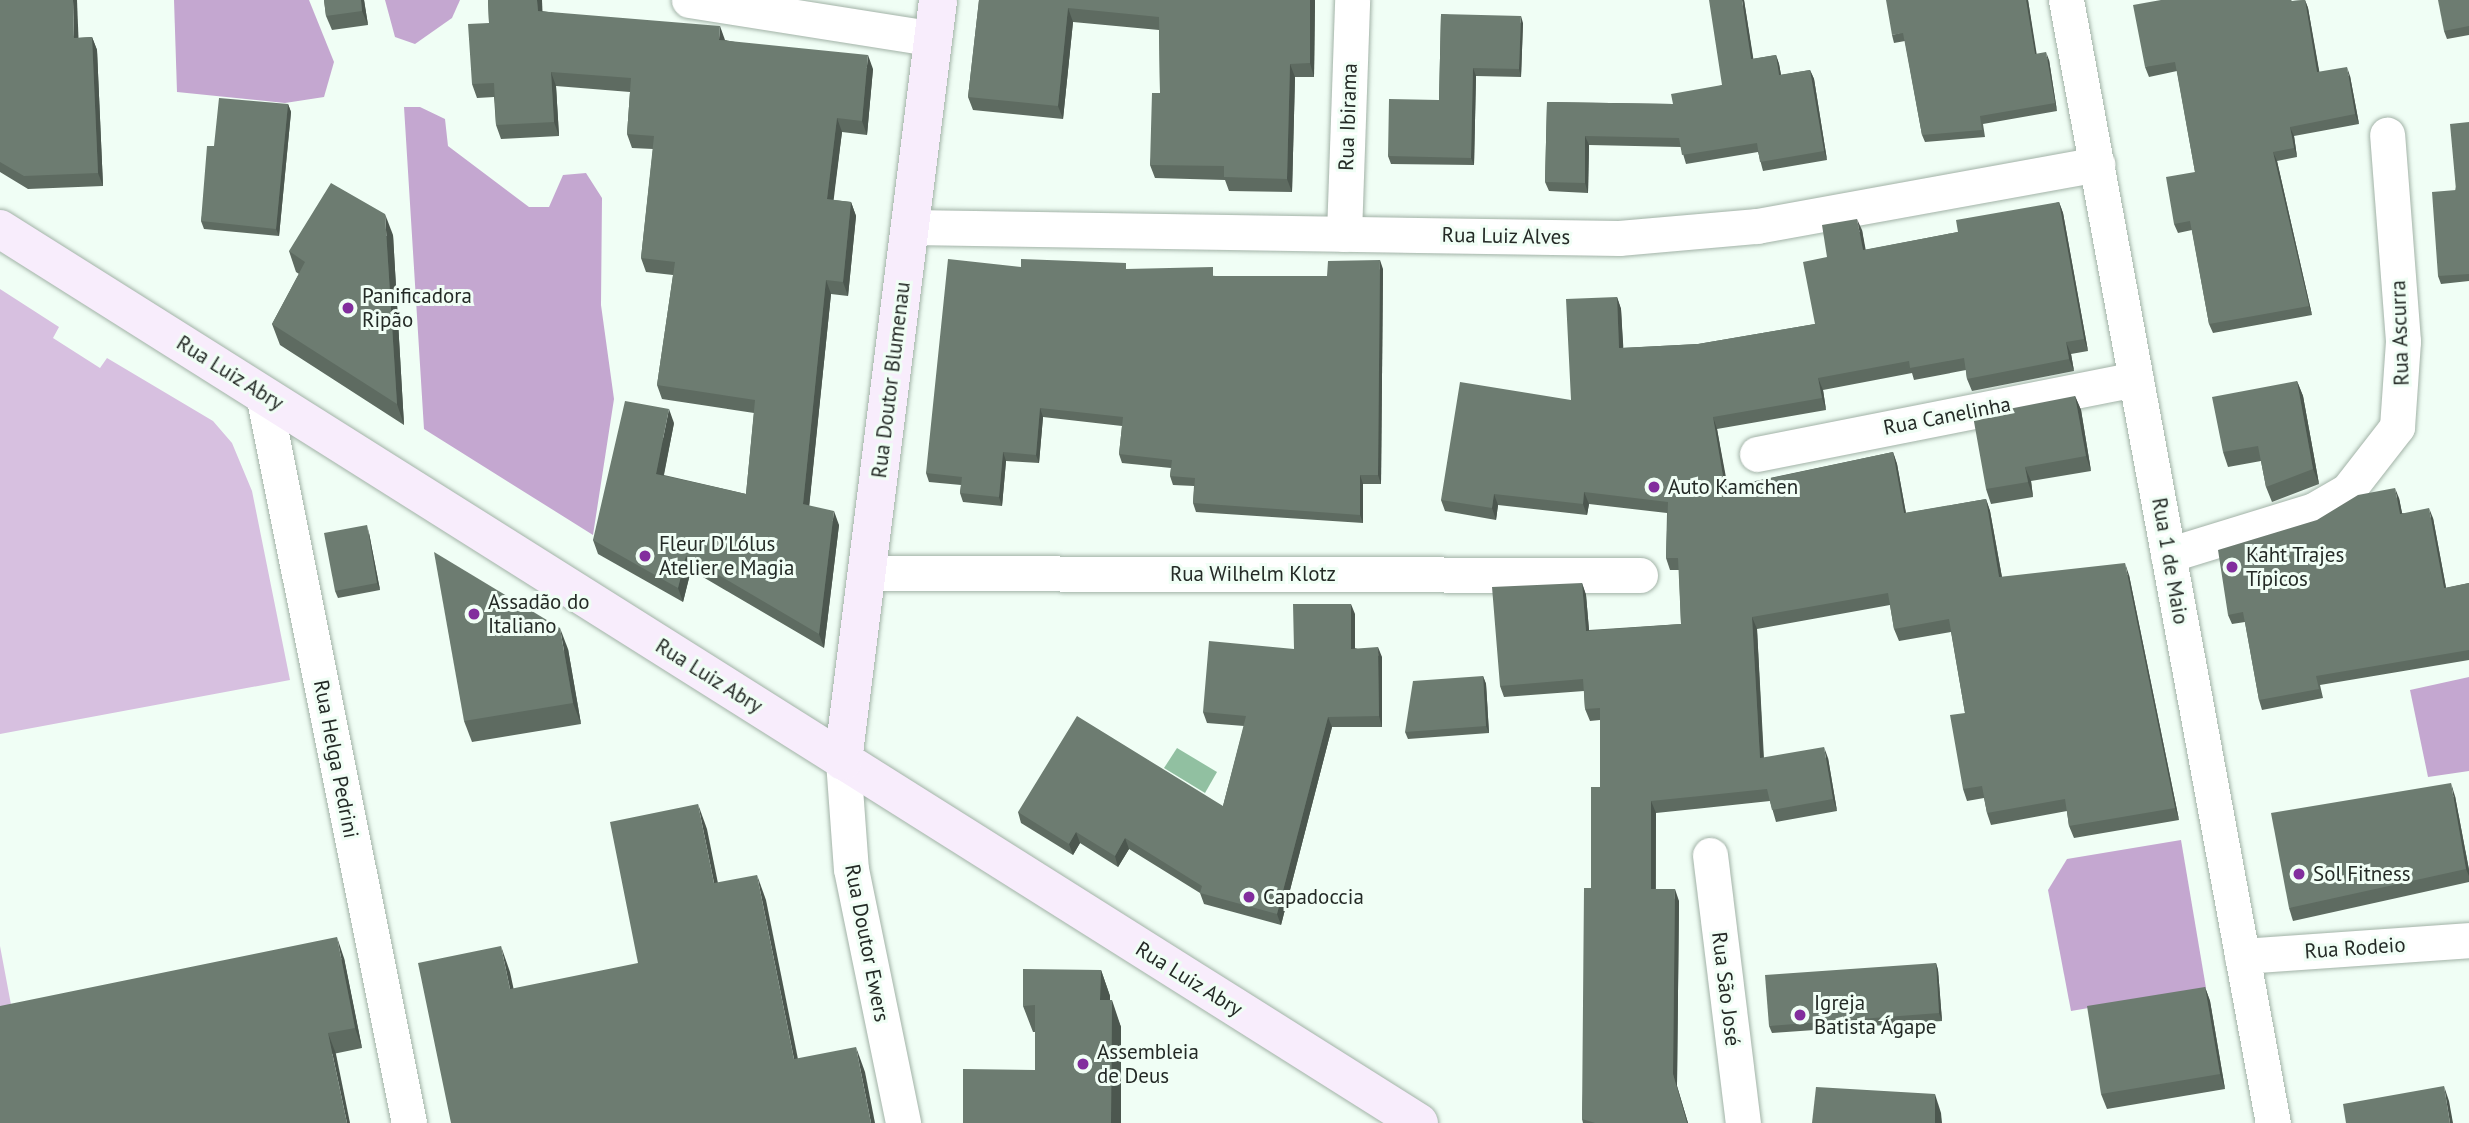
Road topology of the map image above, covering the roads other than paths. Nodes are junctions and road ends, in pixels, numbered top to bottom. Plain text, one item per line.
1 (689, 0) edge
2 (938, 0) edge
3 (1352, 0) edge
4 (2066, 0) edge
5 (934, 39) junction
6 (2387, 135) dead end
7 (2097, 164) junction
8 (910, 227) junction
9 (0, 229) edge
10 (1343, 234) junction
11 (2136, 379) junction
12 (263, 394) junction
13 (1757, 454) dead end
14 (2168, 555) junction
15 (867, 573) junction
16 (1640, 575) dead end
17 (842, 761) junction
18 (1710, 855) dead end
19 (2469, 940) edge
20 (2242, 956) junction
21 (408, 1123) edge
22 (903, 1123) edge
23 (1419, 1123) edge
24 (1743, 1123) edge
25 (2273, 1123) edge

1 - 5 street
2 - 5 main road, Rua Doutor Blumenau
3 - 10 street, Rua Ibirama
4 - 7 street, Rua 1 de Maio
5 - 8 main road, Rua Doutor Blumenau
6 - 14 street, Rua Ascurra
7 - 10 street, Rua Luiz Alves
7 - 11 street, Rua 1 de Maio
8 - 10 street, Rua Luiz Alves
8 - 15 main road, Rua Doutor Blumenau
9 - 12 main road, Rua Luiz Abry
11 - 13 street, Rua Canelinha
11 - 14 street, Rua 1 de Maio
12 - 17 main road, Rua Luiz Abry
12 - 21 street, Rua Helga Pedrini
14 - 20 street, Rua 1 de Maio
15 - 16 street, Rua Wilhelm Klotz
15 - 17 main road, Rua Doutor Blumenau
17 - 22 street, Rua Doutor Ewers
17 - 23 main road, Rua Luiz Abry
18 - 24 street, Rua São José
19 - 20 street, Rua Rodeio
20 - 25 street, Rua 1 de Maio

